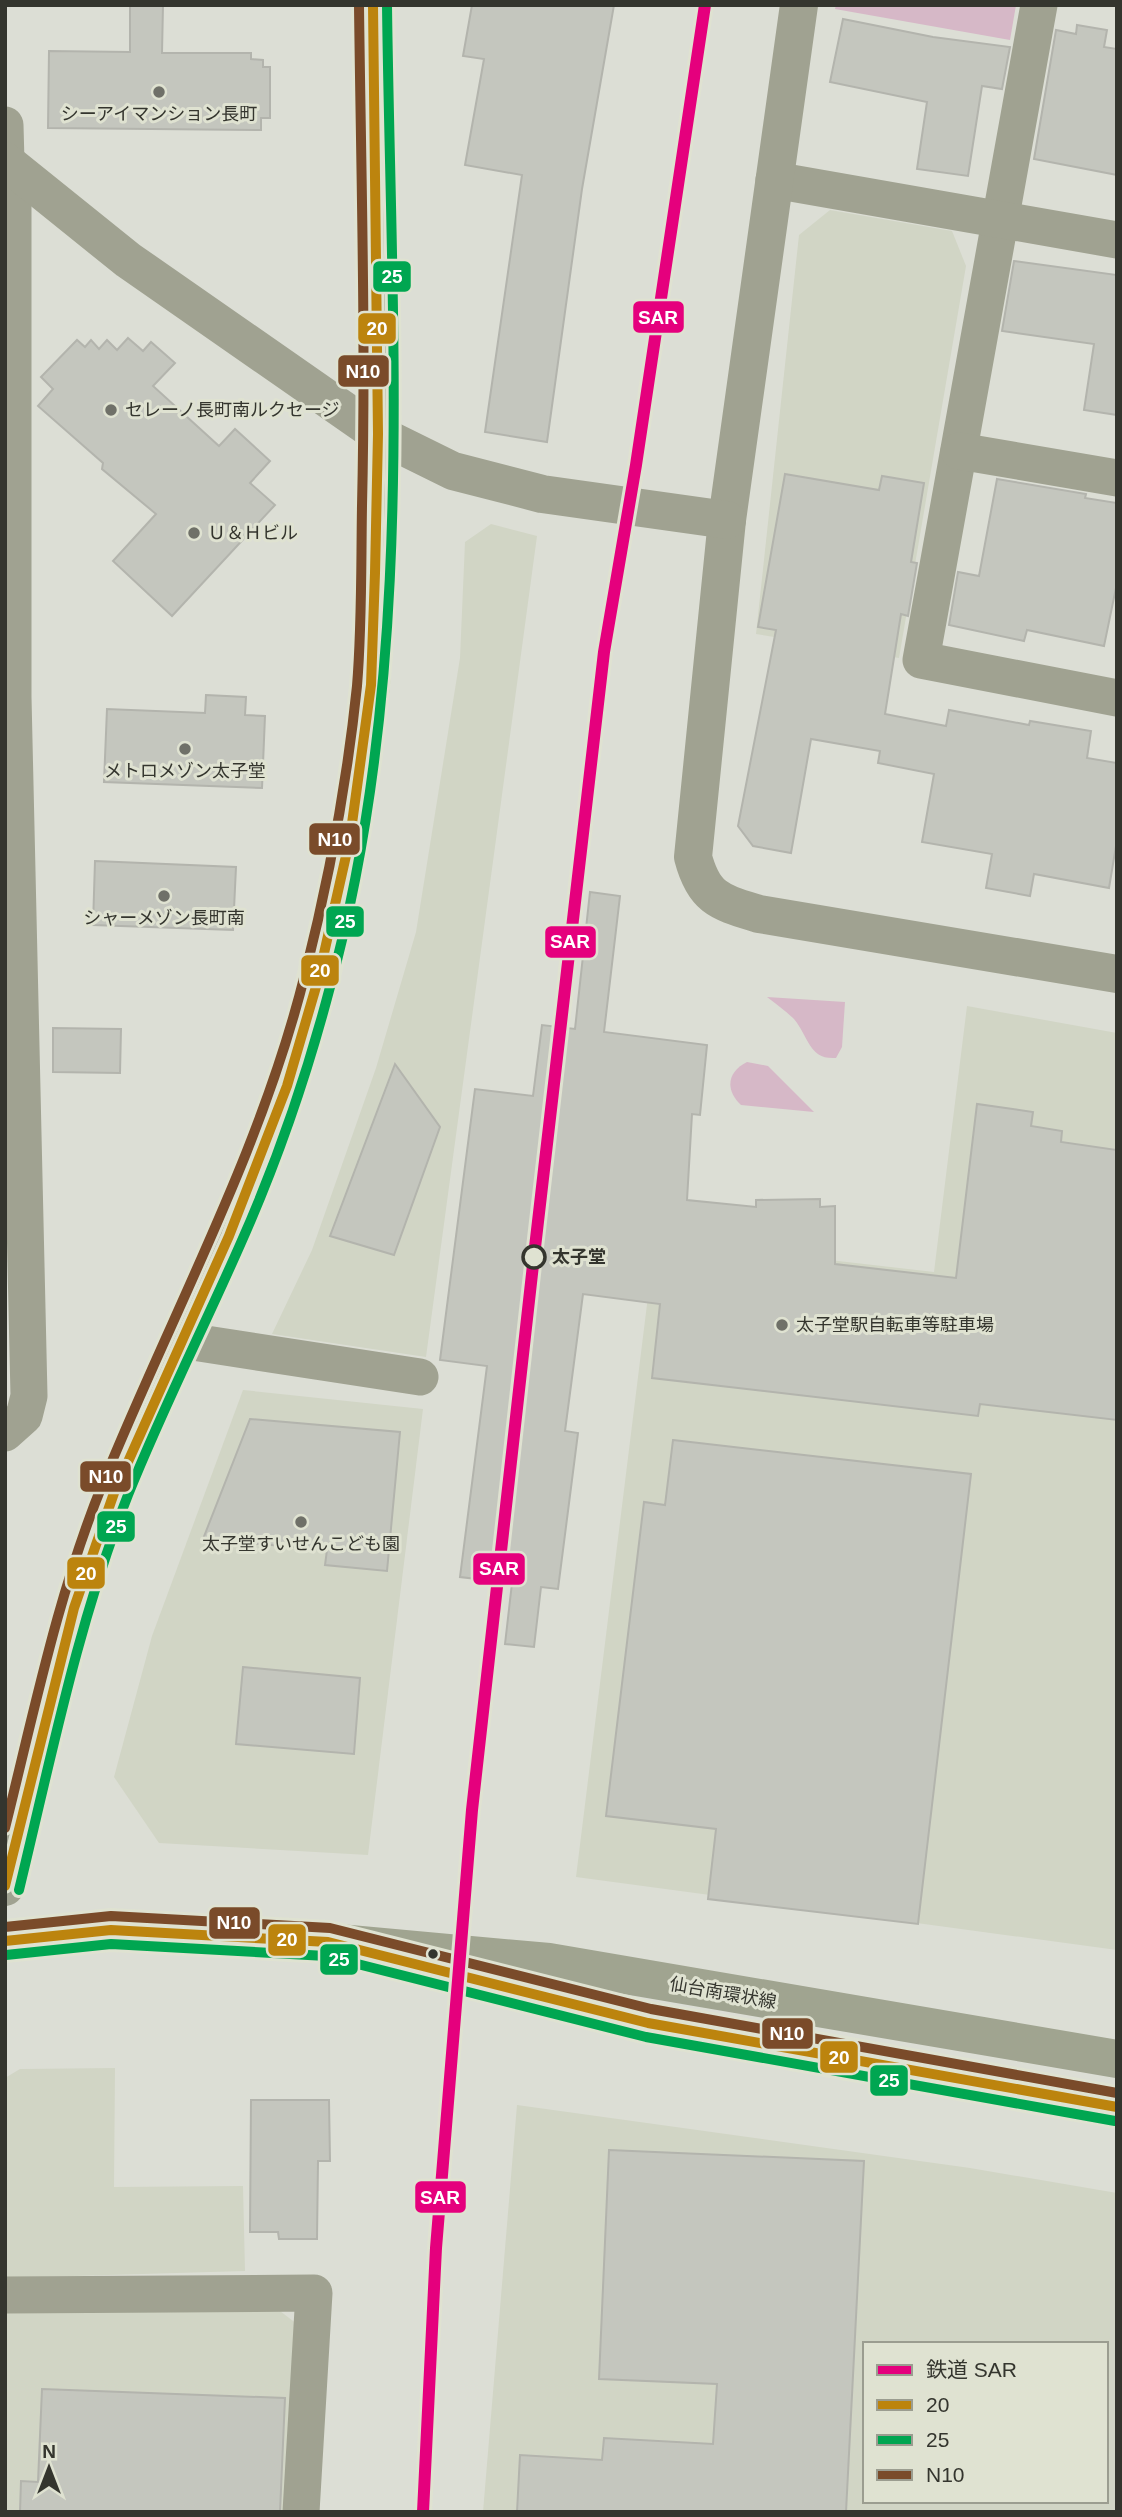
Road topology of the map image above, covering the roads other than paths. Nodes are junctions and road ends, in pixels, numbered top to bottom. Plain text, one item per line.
1 (373, 5) edge
2 (799, 5) edge
3 (1039, 5) edge
4 (6, 149) edge
5 (774, 180) junction
6 (1000, 222) junction
7 (1117, 240) edge
8 (378, 434) junction
9 (959, 451) junction
10 (1117, 478) edge
11 (727, 520) junction
12 (1117, 698) edge
13 (9, 700) edge
14 (1117, 974) edge
15 (12, 992) edge
16 (180, 1340) junction
17 (420, 1377) dead end
18 (5, 1433) edge
19 (5, 1887) edge
20 (5, 1941) edge
21 (328, 1942) junction
22 (1117, 2059) edge
23 (1117, 2107) edge
24 (5, 2295) edge
25 (301, 2512) edge

1 - 8 street
2 - 5 street
3 - 6 street
4 - 8 street
4 - 13 street
5 - 6 street
5 - 11 street
6 - 7 street
6 - 9 street
8 - 11 street
8 - 16 street
9 - 10 street
9 - 12 street
11 - 14 street
13 - 15 street
15 - 18 street
16 - 17 street
16 - 19 street
20 - 21 main road, 仙台南環状線
21 - 22 main road, 仙台南環状線
21 - 23 main road, 仙台南環状線
24 - 25 street

